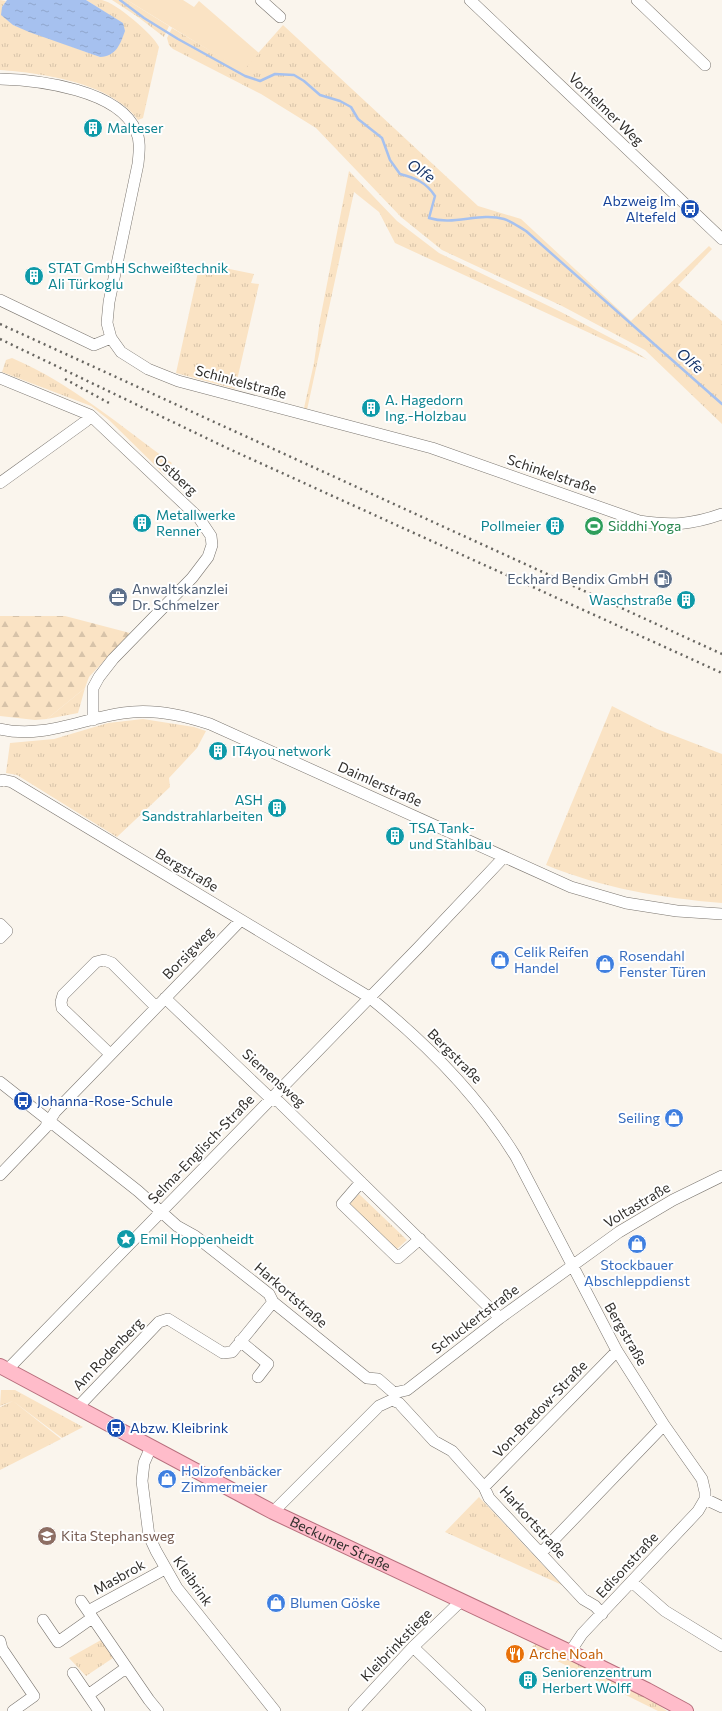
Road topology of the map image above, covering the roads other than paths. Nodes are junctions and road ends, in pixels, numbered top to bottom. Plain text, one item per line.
1 (261, 0) edge
2 (470, 0) edge
3 (637, 0) edge
4 (280, 17) dead end
5 (705, 65) dead end
6 (0, 79) edge
7 (722, 239) edge
8 (0, 300) edge
9 (112, 338) junction
10 (0, 378) edge
11 (90, 415) junction
12 (0, 483) edge
13 (722, 514) edge
14 (93, 720) junction
15 (5, 730) edge
16 (2, 781) edge
17 (504, 857) junction
18 (722, 914) edge
19 (241, 920) junction
20 (0, 924) edge
21 (0, 938) edge
22 (369, 997) junction
23 (165, 998) junction
24 (156, 1007) junction
25 (110, 1054) junction
26 (0, 1082) edge
27 (270, 1098) junction
28 (49, 1121) junction
29 (0, 1175) edge
30 (722, 1176) edge
31 (361, 1182) junction
32 (161, 1212) junction
33 (420, 1239) junction
34 (572, 1266) junction
35 (273, 1302) junction
36 (500, 1318) junction
37 (240, 1341) junction
38 (617, 1352) junction
39 (2, 1371) edge
40 (258, 1377) dead end
41 (393, 1396) junction
42 (77, 1408) junction
43 (664, 1425) junction
44 (151, 1448) junction
45 (484, 1487) junction
46 (705, 1499) junction
47 (722, 1507) edge
48 (273, 1512) junction
49 (541, 1553) junction
50 (165, 1569) junction
51 (632, 1582) junction
52 (81, 1601) dead end
53 (460, 1601) junction
54 (90, 1614) junction
55 (602, 1614) junction
56 (43, 1620) dead end
57 (0, 1641) edge
58 (722, 1646) edge
59 (413, 1647) junction
60 (570, 1652) junction
61 (126, 1668) junction
62 (73, 1673) dead end
63 (88, 1695) junction
64 (13, 1711) edge
65 (99, 1711) edge
66 (158, 1711) edge
67 (275, 1711) edge
68 (354, 1711) edge
69 (480, 1711) edge
70 (686, 1711) edge

1 - 4 street
2 - 7 street, Vorhelmer Weg
3 - 5 street
6 - 9 street, Schinkelstraße
8 - 9 street
9 - 13 street, Schinkelstraße
10 - 11 street, Ostberg
11 - 12 street
11 - 14 street, Ostberg
14 - 15 street, Daimlerstraße
14 - 17 street, Daimlerstraße
16 - 19 street, Bergstraße
17 - 18 street, Daimlerstraße
17 - 22 street, Selma-Englisch-Straße
19 - 22 street, Bergstraße
19 - 23 street, Borsigweg
20 - 21 street
22 - 27 street, Selma-Englisch-Straße
22 - 34 street, Bergstraße
23 - 24 street, Borsigweg
23 - 27 street, Siemensweg
24 - 25 street, Borsigweg
24 - 25 street
25 - 28 street, Borsigweg
26 - 28 street, Harkortstraße
27 - 31 street, Siemensweg
27 - 32 street, Selma-Englisch-Straße
28 - 29 street, Borsigweg
28 - 32 street, Harkortstraße
30 - 34 street, Voltastraße
31 - 33 street, Siemensweg
31 - 33 street
32 - 35 street, Harkortstraße
32 - 39 street, Selma-Englisch-Straße
33 - 36 street, Siemensweg
34 - 36 street, Schuckertstraße
34 - 38 street, Bergstraße
35 - 37 street, Am Rodenberg
35 - 41 street, Harkortstraße
36 - 41 street, Schuckertstraße
37 - 40 street
37 - 42 street, Am Rodenberg
38 - 43 street, Bergstraße
38 - 45 street, Von-Bredow-Straße
39 - 42 main road, Beckumer Straße
41 - 45 street, Harkortstraße
41 - 48 street, Schuckertstraße
42 - 44 main road, Beckumer Straße
43 - 46 street, Bergstraße
43 - 49 street
44 - 48 main road, Beckumer Straße
44 - 50 street, Kleibrink
45 - 49 street, Harkortstraße
46 - 47 street
46 - 51 street, Edisonstraße
48 - 53 main road, Beckumer Straße
49 - 55 street, Harkortstraße
50 - 54 street, Masbrok
50 - 67 street, Kleibrink
51 - 55 street, Edisonstraße
51 - 58 street
52 - 54 street, Masbrok
53 - 59 street, Kleibrinkstiege
53 - 60 main road, Beckumer Straße
54 - 56 street, Masbrok
54 - 61 street, Masbrok
55 - 60 street, Edisonstraße
57 - 64 street
59 - 68 street, Kleibrinkstiege
59 - 69 street
60 - 70 main road, Beckumer Straße
61 - 63 street
61 - 66 street, Masbrok
62 - 63 street
63 - 65 street

